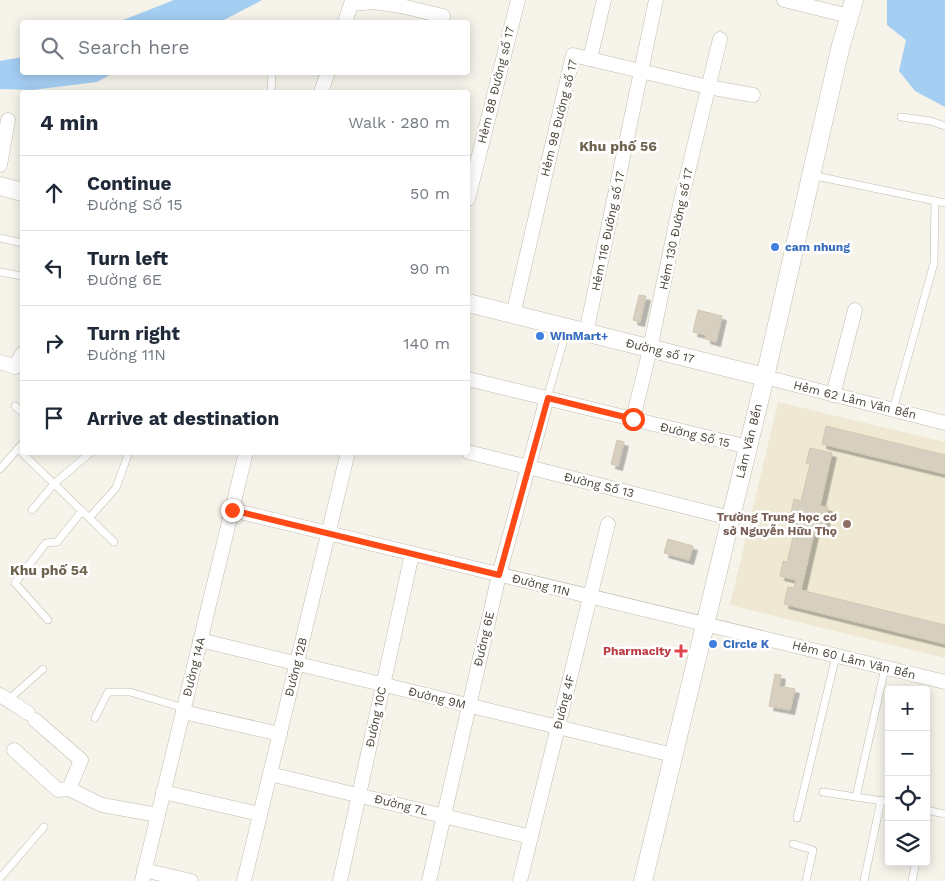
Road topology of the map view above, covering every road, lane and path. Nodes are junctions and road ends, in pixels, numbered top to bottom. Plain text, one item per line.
1 (518, 0) edge
2 (604, 0) edge
3 (656, 0) edge
4 (784, 0) edge
5 (851, 8) edge
6 (444, 16) dead end
7 (346, 20) edge
8 (720, 39) dead end
9 (590, 59) junction
10 (641, 71) junction
11 (272, 75) edge
12 (327, 75) edge
13 (708, 87) junction
14 (270, 90) edge
15 (322, 90) edge
16 (753, 95) dead end
17 (901, 117) dead end
18 (8, 120) dead end
19 (945, 126) edge
20 (0, 165) edge
21 (811, 175) junction
22 (0, 186) edge
23 (20, 191) edge
24 (470, 191) edge
25 (935, 201) junction
26 (945, 203) edge
27 (0, 238) edge
28 (20, 243) edge
29 (0, 272) edge
30 (20, 276) edge
31 (470, 304) edge
32 (855, 310) dead end
33 (513, 315) junction
34 (567, 328) junction
35 (586, 333) junction
36 (650, 349) junction
37 (20, 358) edge
38 (0, 362) edge
39 (764, 378) junction
40 (470, 379) edge
41 (833, 395) junction
42 (548, 398) junction
43 (15, 406) dead end
44 (20, 410) edge
45 (893, 410) junction
46 (633, 419) junction
47 (945, 423) edge
48 (20, 447) edge
49 (748, 448) junction
50 (470, 453) edge
51 (27, 455) edge
52 (88, 455) edge
53 (128, 455) edge
54 (245, 455) edge
55 (347, 455) edge
56 (528, 468) junction
57 (0, 469) edge
58 (54, 484) junction
59 (32, 510) dead end
60 (232, 510) junction
61 (82, 512) junction
62 (89, 518) junction
63 (730, 518) junction
64 (608, 524) dead end
65 (328, 534) junction
66 (114, 542) dead end
67 (412, 554) junction
68 (499, 575) junction
69 (590, 597) junction
70 (48, 620) dead end
71 (705, 624) junction
72 (200, 640) junction
73 (836, 656) junction
74 (297, 664) junction
75 (885, 668) junction
76 (43, 669) dead end
77 (945, 682) edge
78 (384, 685) junction
79 (4, 698) edge
80 (468, 706) junction
81 (183, 710) junction
82 (94, 718) dead end
83 (558, 727) junction
84 (280, 734) junction
85 (14, 750) dead end
86 (673, 755) junction
87 (270, 774) junction
88 (69, 788) junction
89 (163, 792) junction
90 (823, 792) dead end
91 (359, 795) junction
92 (856, 796) junction
93 (885, 801) edge
94 (930, 811) edge
95 (260, 814) junction
96 (945, 814) edge
97 (158, 815) junction
98 (444, 816) junction
99 (797, 818) dead end
100 (44, 826) dead end
101 (531, 837) junction
102 (793, 844) dead end
103 (915, 866) edge
104 (143, 875) edge
105 (0, 878) edge
106 (191, 881) edge
107 (244, 881) edge
108 (340, 881) edge
109 (429, 881) edge
110 (520, 881) edge
111 (643, 881) edge
112 (806, 881) edge
113 (864, 881) edge
114 (912, 881) edge

1 - 24 street, Hẻm 88 Đường số 17
2 - 9 street
3 - 10 street
4 - 5 street
5 - 21 street, Lâm Văn Bền
6 - 7 street
8 - 13 street, Hẻm 130 Đường số 17
9 - 10 street, Hẻm 98 Đường số 17
9 - 33 street, Hẻm 98 Đường số 17
10 - 13 street, Hẻm 98 Đường số 17
10 - 35 street, Hẻm 116 Đường số 17
11 - 14 lane
12 - 15 street
13 - 16 street, Hẻm 98 Đường số 17
13 - 36 street, Hẻm 130 Đường số 17
17 - 19 lane
18 - 20 street
21 - 25 lane
21 - 39 street, Lâm Văn Bền
22 - 23 street
25 - 26 lane
25 - 45 lane
27 - 28 lane
29 - 30 lane
31 - 33 street, Đường số 17
32 - 41 street
33 - 34 street, Đường số 17
34 - 35 street, Đường số 17
34 - 42 lane
35 - 36 street, Đường số 17
36 - 39 street, Đường số 17
36 - 46 street, Hẻm 130 Đường số 17
37 - 38 street
39 - 41 street, Hẻm 62 Lâm Văn Bền
39 - 49 street, Lâm Văn Bền
40 - 42 street, Đường Số 15
41 - 45 street, Hẻm 62 Lâm Văn Bền
42 - 46 street, Đường Số 15
42 - 56 street, Đường 6E
43 - 44 lane
45 - 47 street, Hẻm 62 Lâm Văn Bền
46 - 49 street, Đường Số 15
48 - 57 lane
49 - 63 street, Lâm Văn Bền
50 - 56 street, Đường Số 13
51 - 58 lane
52 - 58 lane
53 - 62 lane
54 - 60 street, Đường 14A
55 - 65 street, Đường 12B
56 - 63 street, Đường Số 13
56 - 68 street, Đường 6E
58 - 59 lane
58 - 61 lane
60 - 65 street, Đường 11N
60 - 72 street, Đường 14A
61 - 62 lane
61 - 70 lane
62 - 66 lane
63 - 71 street, Lâm Văn Bền
64 - 69 street, Đường 4F
65 - 67 street, Đường 11N
65 - 74 street, Đường 12B
67 - 68 street, Đường 11N
67 - 78 street, Đường 10C
68 - 69 street, Đường 11N
68 - 80 street, Đường 6E
69 - 71 street, Đường 11N
69 - 83 street, Đường 4F
71 - 73 street, Hẻm 60 Lâm Văn Bền
71 - 86 street, Lâm Văn Bền
72 - 74 street, Đường 9M
72 - 81 street, Đường 14A
73 - 75 street, Hẻm 60 Lâm Văn Bền
73 - 99 lane
74 - 78 street, Đường 9M
74 - 84 street, Đường 12B
75 - 77 street, Hẻm 60 Lâm Văn Bền
75 - 92 lane
76 - 79 lane
78 - 80 street, Đường 9M
78 - 91 street, Đường 10C
79 - 88 street
80 - 83 street, Đường 9M
80 - 98 street, Đường 6E
81 - 82 lane
81 - 84 street
81 - 89 street, Đường 14A
83 - 86 street, Đường 9M
83 - 101 street, Đường 4F
84 - 87 street, Đường 12B
85 - 88 street
86 - 111 street, Lâm Văn Bền
87 - 91 street, Đường 7L
87 - 95 street, Đường 12B
88 - 97 street
89 - 95 street
89 - 97 street, Đường 14A
90 - 92 lane
91 - 98 street, Đường 7L
91 - 108 street, Đường 10C
92 - 93 lane
93 - 113 lane
94 - 96 lane
95 - 107 street, Đường 12B
97 - 104 street, Đường 14A
98 - 101 street, Đường 7L
98 - 109 street, Đường 6E
100 - 105 lane
101 - 110 street, Đường 4F
102 - 112 lane
103 - 114 lane
104 - 106 street

